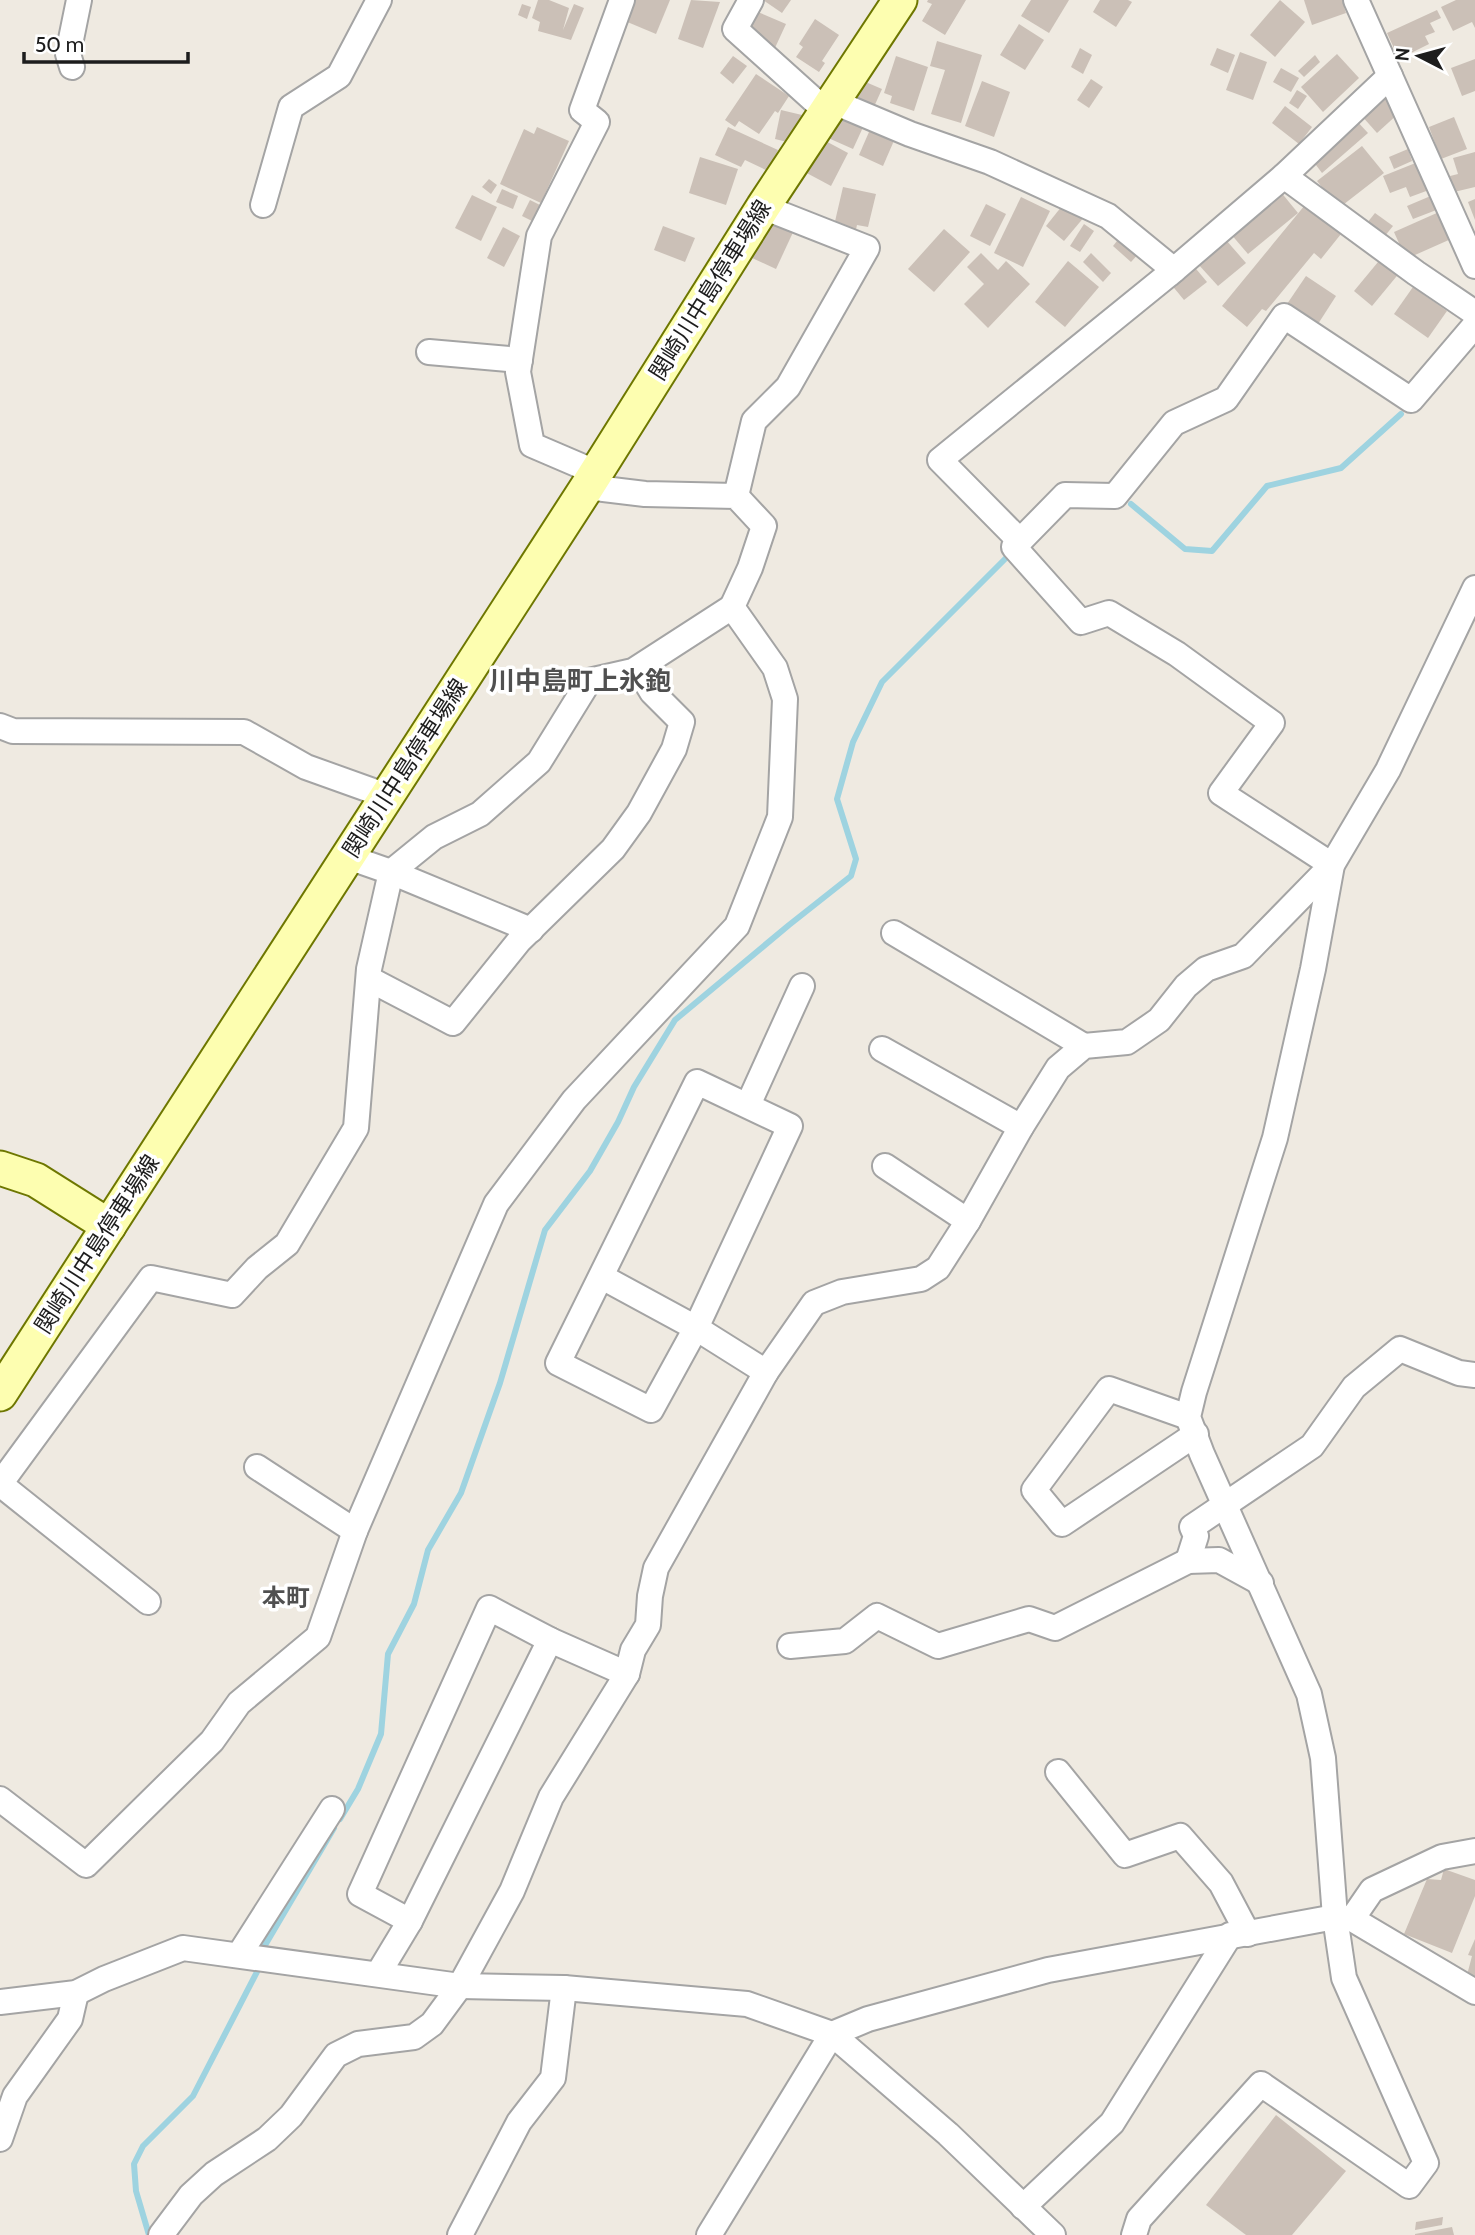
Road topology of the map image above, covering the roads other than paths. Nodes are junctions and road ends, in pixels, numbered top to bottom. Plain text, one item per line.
1 (79, 0) edge
2 (379, 0) edge
3 (622, 0) edge
4 (751, 0) edge
5 (900, 0) edge
6 (1356, 0) edge
7 (72, 67) dead end
8 (1390, 76) junction
9 (830, 107) junction
10 (1284, 176) junction
11 (263, 205) dead end
12 (763, 207) junction
13 (1475, 266) edge
14 (1174, 270) junction
15 (1475, 313) edge
16 (1475, 325) edge
17 (429, 352) dead end
18 (520, 360) junction
19 (591, 480) junction
20 (736, 496) junction
21 (1020, 541) junction
22 (1475, 588) edge
23 (732, 607) junction
24 (638, 669) junction
25 (0, 726) edge
26 (387, 796) junction
27 (348, 857) junction
28 (1332, 864) junction
29 (391, 872) junction
30 (531, 930) junction
31 (894, 933) dead end
32 (369, 979) junction
33 (802, 986) dead end
34 (1084, 1046) junction
35 (882, 1049) dead end
36 (748, 1105) junction
37 (1021, 1126) junction
38 (885, 1166) dead end
39 (0, 1168) edge
40 (968, 1222) junction
41 (109, 1226) junction
42 (602, 1277) junction
43 (696, 1328) junction
44 (766, 1372) junction
45 (1475, 1376) edge
46 (0, 1394) edge
47 (1192, 1425) junction
48 (257, 1467) dead end
49 (0, 1484) edge
50 (1225, 1504) junction
51 (355, 1531) junction
52 (1188, 1561) junction
53 (1262, 1583) junction
54 (148, 1602) dead end
55 (550, 1640) junction
56 (790, 1646) dead end
57 (627, 1674) junction
58 (1058, 1772) dead end
59 (0, 1799) edge
60 (332, 1809) dead end
61 (1475, 1851) edge
62 (1344, 1918) junction
63 (410, 1921) junction
64 (1239, 1935) junction
65 (239, 1955) junction
66 (378, 1974) junction
67 (460, 1986) junction
68 (564, 1988) junction
69 (1475, 1992) edge
70 (76, 1993) junction
71 (0, 2002) edge
72 (832, 2034) junction
73 (0, 2138) edge
74 (1023, 2207) junction
75 (161, 2235) edge
76 (460, 2235) edge
77 (709, 2235) edge
78 (1053, 2235) edge
79 (1134, 2235) edge

1 - 7 street
2 - 11 street
3 - 18 street
4 - 9 street
5 - 9 main road, 関崎川中島停車場線
6 - 8 street
8 - 10 street
8 - 13 street
9 - 12 main road, 関崎川中島停車場線
9 - 14 street
10 - 14 street
10 - 15 street
12 - 19 main road, 関崎川中島停車場線
12 - 20 street
14 - 21 street
16 - 21 street
17 - 18 street
18 - 19 street
19 - 20 street
19 - 26 main road, 関崎川中島停車場線
20 - 23 street
21 - 28 street
22 - 28 street
23 - 24 street
23 - 51 street
24 - 29 street
24 - 30 street
25 - 26 street
26 - 27 main road, 関崎川中島停車場線
27 - 29 street
27 - 41 main road, 関崎川中島停車場線
28 - 34 street
28 - 47 street
29 - 30 street
29 - 32 street
30 - 32 street
31 - 34 street
32 - 49 street
33 - 36 street
34 - 37 street
35 - 37 street
36 - 42 street
36 - 43 street
37 - 40 street
38 - 40 street
39 - 41 main road
40 - 44 street
41 - 46 main road, 関崎川中島停車場線
42 - 43 street
42 - 43 street
43 - 44 street
44 - 57 street
45 - 50 street
47 - 47 street
47 - 50 street
48 - 51 street
49 - 54 street
50 - 52 street
50 - 53 street
51 - 59 street
52 - 53 street
52 - 56 street
53 - 62 street
55 - 57 street
55 - 63 street
55 - 63 street
57 - 67 street
58 - 64 street
60 - 65 street
61 - 62 street
62 - 64 street
62 - 69 street
62 - 79 street
63 - 66 street
64 - 72 street
64 - 74 street
65 - 66 street
65 - 70 street
66 - 67 street
67 - 68 street
67 - 75 street
68 - 72 street
68 - 76 street
70 - 71 street
70 - 73 street
72 - 74 street
72 - 77 street
74 - 78 street

